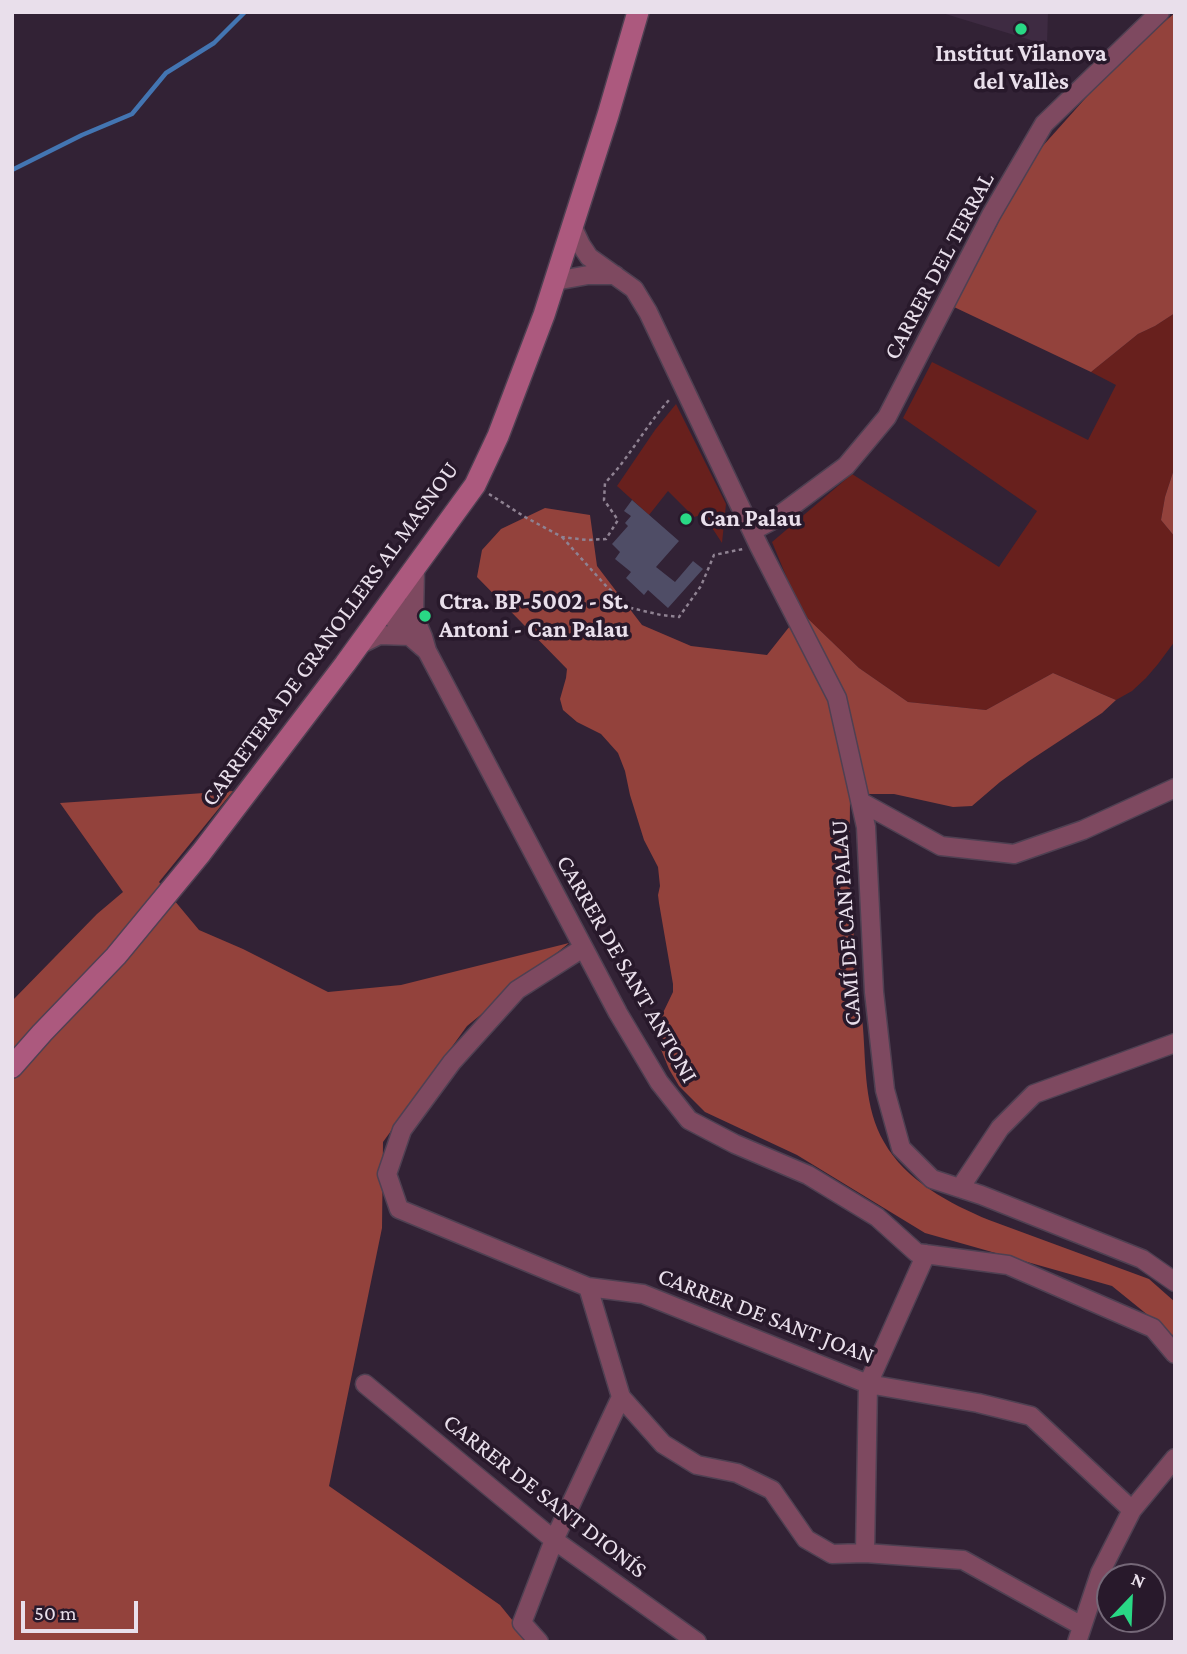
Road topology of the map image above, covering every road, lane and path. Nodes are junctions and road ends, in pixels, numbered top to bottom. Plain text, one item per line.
1 (638, 12) edge
2 (1160, 12) edge
3 (572, 226) junction
4 (615, 275) junction
5 (555, 281) junction
6 (682, 386) junction
7 (475, 485) junction
8 (562, 537) junction
9 (756, 539) junction
10 (415, 568) junction
11 (388, 606) junction
12 (414, 615) junction
13 (410, 636) junction
14 (359, 645) junction
15 (427, 651) junction
16 (1175, 788) edge
17 (861, 802) junction
18 (583, 948) junction
19 (1175, 1043) edge
20 (12, 1068) edge
21 (960, 1188) junction
22 (926, 1254) junction
23 (1175, 1282) edge
24 (588, 1287) junction
25 (1175, 1354) edge
26 (365, 1384) dead end
27 (868, 1384) junction
28 (621, 1397) junction
29 (1175, 1458) edge
30 (1132, 1510) junction
31 (554, 1540) junction
32 (865, 1553) junction
33 (1079, 1634) edge
34 (539, 1642) edge
35 (697, 1642) edge

1 - 3 main road, CARRETERA DE GRANOLLERS AL MASNOU
2 - 9 street, CARRER DEL TERRAL
3 - 4 street, CAMÍ DE CAN PALAU
3 - 5 main road, CARRETERA DE GRANOLLERS AL MASNOU
4 - 5 street
4 - 6 street, CAMÍ DE CAN PALAU
5 - 7 main road, CARRETERA DE GRANOLLERS AL MASNOU
6 - 8 path
6 - 9 street, CAMÍ DE CAN PALAU
7 - 8 path
7 - 10 main road, CARRETERA DE GRANOLLERS AL MASNOU
8 - 9 path
9 - 17 street, CAMÍ DE CAN PALAU
10 - 11 main road, CARRETERA DE GRANOLLERS AL MASNOU
10 - 12 street, CARRER DE SANT ANTONI
11 - 12 street
11 - 13 street, CARRER DE SANT ANTONI
11 - 14 main road, CARRETERA DE GRANOLLERS AL MASNOU
12 - 15 street, CARRER DE SANT ANTONI
13 - 14 street
13 - 15 street, CARRER DE SANT ANTONI
14 - 20 main road, CARRETERA DE GRANOLLERS AL MASNOU
15 - 18 street, CARRER DE SANT ANTONI
16 - 17 street
17 - 21 street, CAMÍ DE CAN PALAU
18 - 22 street, CARRER DE SANT ANTONI
18 - 24 street, CARRER DE SANT JOAN
19 - 21 street
21 - 23 street, CAMÍ DE CAN PALAU
22 - 25 street, CARRER DE SANT ANTONI
22 - 27 street
24 - 27 street, CARRER DE SANT JOAN
24 - 28 street
26 - 31 street, CARRER DE SANT DIONÍS
27 - 30 street, CARRER DE SANT JOAN
27 - 32 street
28 - 31 street
28 - 32 street
29 - 30 street
30 - 33 street
31 - 34 street
31 - 35 street, CARRER DE SANT DIONÍS
32 - 33 street

